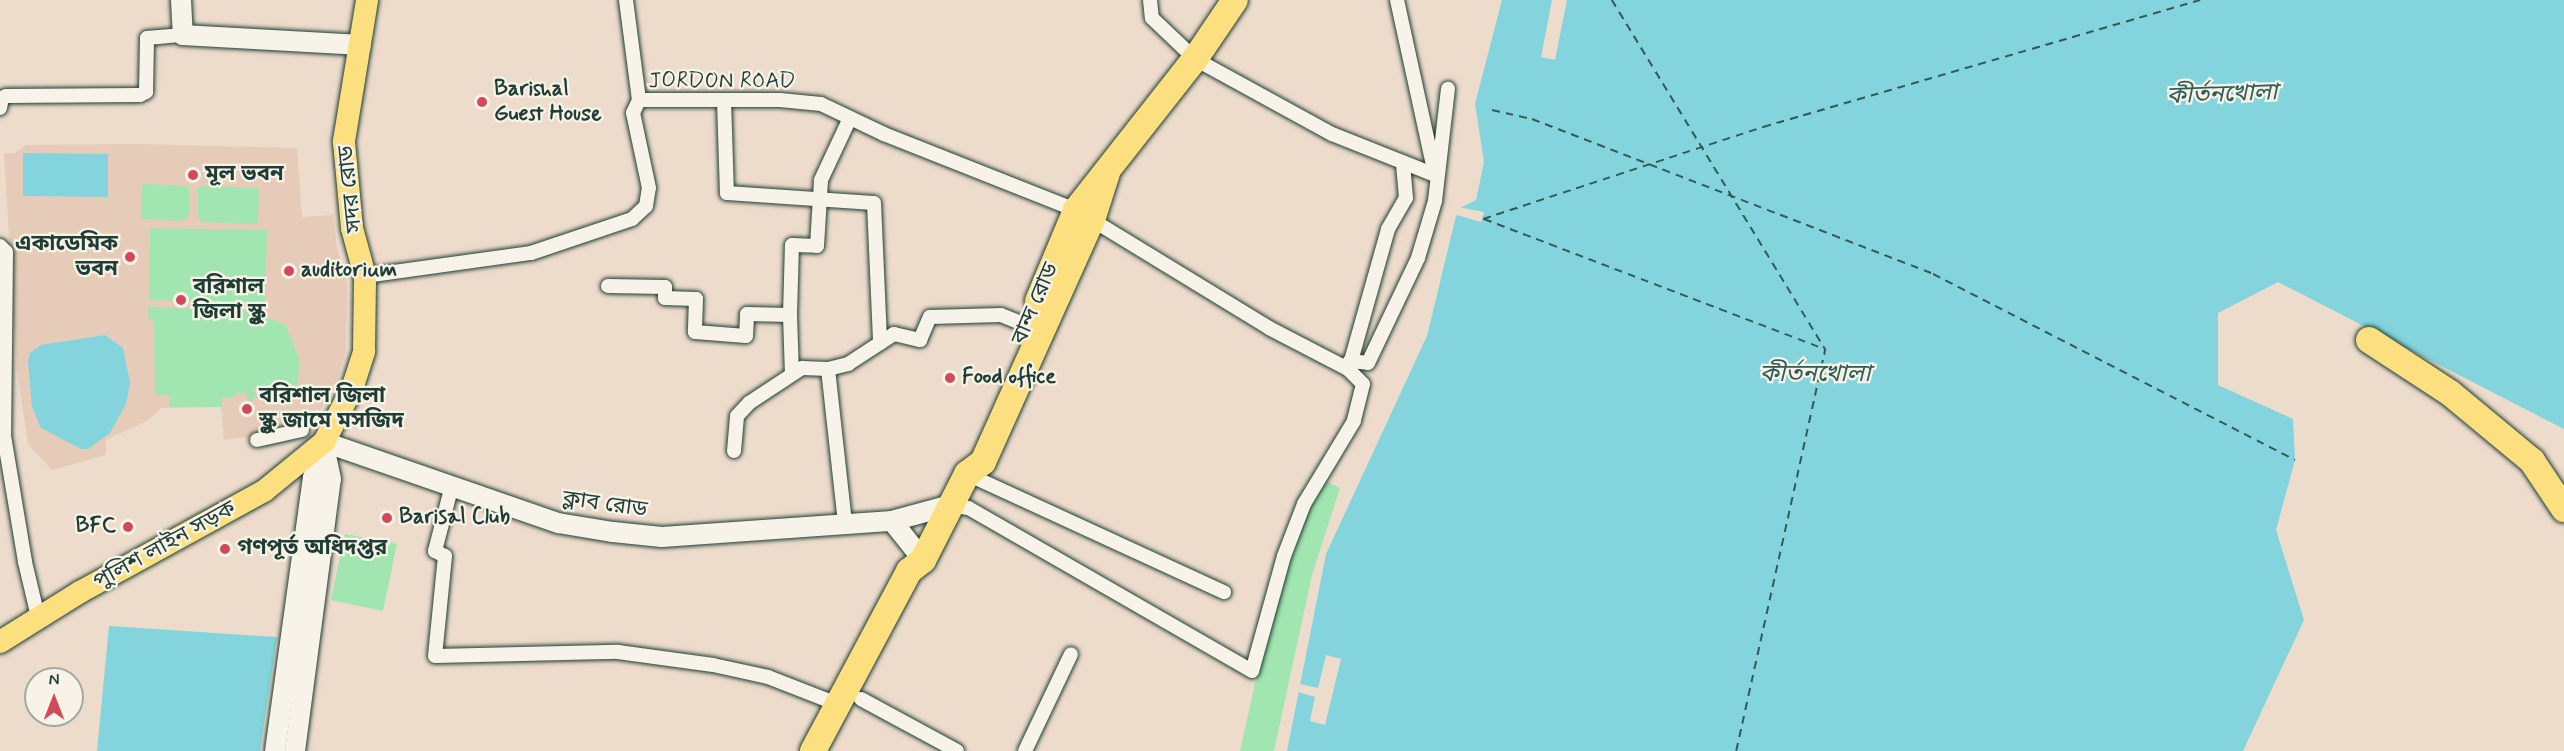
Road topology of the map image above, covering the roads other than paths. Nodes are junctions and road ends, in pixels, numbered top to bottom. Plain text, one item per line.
1 (181, 0) edge
2 (367, 0) edge
3 (626, 0) edge
4 (1150, 0) edge
5 (1235, 0) edge
6 (1397, 0) edge
7 (183, 35) junction
8 (360, 45) junction
9 (1195, 59) junction
10 (1448, 89) dead end
11 (639, 100) junction
12 (724, 100) junction
13 (0, 108) edge
14 (850, 118) junction
15 (1403, 162) junction
16 (1435, 175) junction
17 (820, 197) junction
18 (1084, 215) junction
19 (0, 246) edge
20 (365, 276) junction
21 (608, 286) dead end
22 (790, 315) junction
23 (1028, 326) junction
24 (2369, 340) dead end
25 (880, 343) junction
26 (1349, 365) junction
27 (828, 369) junction
28 (792, 374) junction
29 (308, 434) junction
30 (257, 440) dead end
31 (734, 450) dead end
32 (967, 474) junction
33 (451, 489) junction
34 (951, 505) junction
35 (2564, 509) edge
36 (892, 521) junction
37 (845, 523) junction
38 (923, 560) junction
39 (1224, 592) dead end
40 (38, 617) junction
41 (0, 642) edge
42 (1071, 654) dead end
43 (850, 702) junction
44 (275, 751) edge
45 (295, 751) edge
46 (813, 751) edge
47 (830, 751) edge
48 (957, 751) edge
49 (1025, 751) edge

1 - 7 street
2 - 8 main road, সদর রোড
3 - 11 street
4 - 9 street
5 - 9 highway, বান্দ রোড
6 - 16 street
7 - 8 street
7 - 13 street
8 - 20 main road, সদর রোড
9 - 15 street
9 - 18 highway, বান্দ রোড
10 - 16 street
11 - 12 street, JORDON ROAD
11 - 20 street, JORDON ROAD
12 - 14 street, JORDON ROAD
12 - 17 street
14 - 17 street
14 - 18 street, JORDON ROAD
15 - 16 street
15 - 26 street
16 - 26 street
17 - 22 street
17 - 25 street
18 - 23 highway, বান্দ রোড
18 - 26 street, JORDON ROAD
18 - 32 highway, বান্দ রোড
19 - 40 street
20 - 29 main road, সদর রোড
21 - 22 street
22 - 28 street
23 - 25 street
23 - 32 highway, বান্দ রোড
24 - 35 highway
25 - 27 street
26 - 34 street
27 - 28 street
27 - 37 street
28 - 31 street
29 - 30 street
29 - 33 street, ক্লাব রোড
29 - 40 main road, পুলিশ লাইন সড়ক
29 - 44 street
29 - 45 street
32 - 34 highway, বান্দ রোড
32 - 39 street
33 - 37 street, ক্লাব রোড
33 - 43 street
34 - 36 street, ক্লাব রোড
34 - 38 highway, বান্দ রোড
36 - 37 street, ক্লাব রোড
36 - 38 street
38 - 43 highway, বান্দ রোড
40 - 41 main road, পুলিশ লাইন সড়ক
42 - 49 street
43 - 46 highway, বান্দ রোড
43 - 47 highway, বান্দ রোড
43 - 48 street

